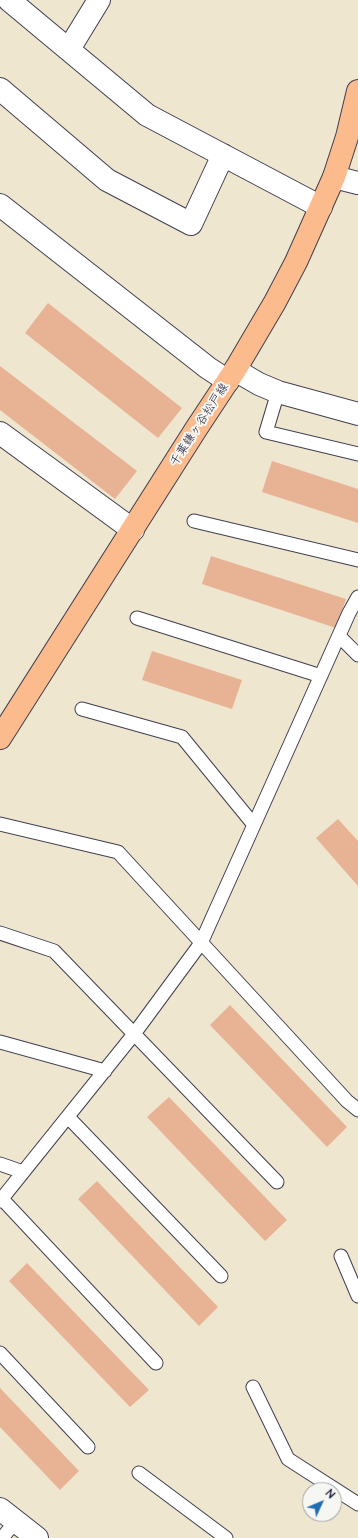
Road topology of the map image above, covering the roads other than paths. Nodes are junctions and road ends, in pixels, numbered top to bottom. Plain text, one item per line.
1 (9, 0) edge
2 (99, 0) edge
3 (69, 49) junction
4 (0, 89) edge
5 (358, 91) edge
6 (223, 155) junction
7 (334, 177) junction
8 (358, 183) edge
9 (0, 206) edge
10 (321, 207) junction
11 (231, 376) junction
12 (278, 392) junction
13 (358, 414) edge
14 (2, 439) edge
15 (358, 454) edge
16 (194, 521) dead end
17 (133, 530) junction
18 (358, 560) edge
19 (358, 597) edge
20 (137, 618) dead end
21 (339, 636) junction
22 (358, 656) edge
23 (321, 676) junction
24 (82, 709) dead end
25 (0, 738) edge
26 (0, 824) edge
27 (254, 825) junction
28 (0, 933) edge
29 (201, 943) junction
30 (134, 1034) junction
31 (0, 1042) edge
32 (105, 1071) junction
33 (358, 1110) edge
34 (68, 1117) junction
35 (0, 1164) edge
36 (23, 1172) junction
37 (277, 1182) dead end
38 (1, 1200) edge
39 (341, 1256) dead end
40 (221, 1276) dead end
41 (358, 1296) edge
42 (0, 1354) edge
43 (156, 1363) dead end
44 (254, 1387) dead end
45 (88, 1447) dead end
46 (139, 1473) dead end
47 (358, 1504) edge
48 (8, 1515) edge
49 (2, 1538) edge
50 (37, 1538) edge
51 (226, 1538) edge

1 - 3 street
2 - 3 street
3 - 6 street
4 - 6 street
5 - 7 main road, 千葉鎌ヶ谷松戸線
6 - 10 street
7 - 8 street
7 - 10 main road, 千葉鎌ヶ谷松戸線
9 - 11 street
10 - 11 main road, 千葉鎌ヶ谷松戸線
11 - 12 street
11 - 17 main road, 千葉鎌ヶ谷松戸線
12 - 13 street
12 - 15 lane
14 - 17 street
16 - 18 lane
17 - 25 main road, 千葉鎌ヶ谷松戸線
19 - 21 lane
20 - 23 lane
21 - 22 lane
21 - 23 lane
23 - 27 lane
24 - 27 lane
26 - 29 lane
27 - 29 lane
28 - 30 lane
29 - 30 lane
29 - 33 lane
30 - 32 lane
30 - 37 lane
31 - 32 lane
32 - 34 lane
34 - 36 lane
34 - 40 lane
35 - 36 lane
36 - 38 lane
38 - 43 lane
39 - 41 lane
42 - 45 lane
44 - 47 lane
46 - 51 lane
48 - 49 lane
48 - 50 street

